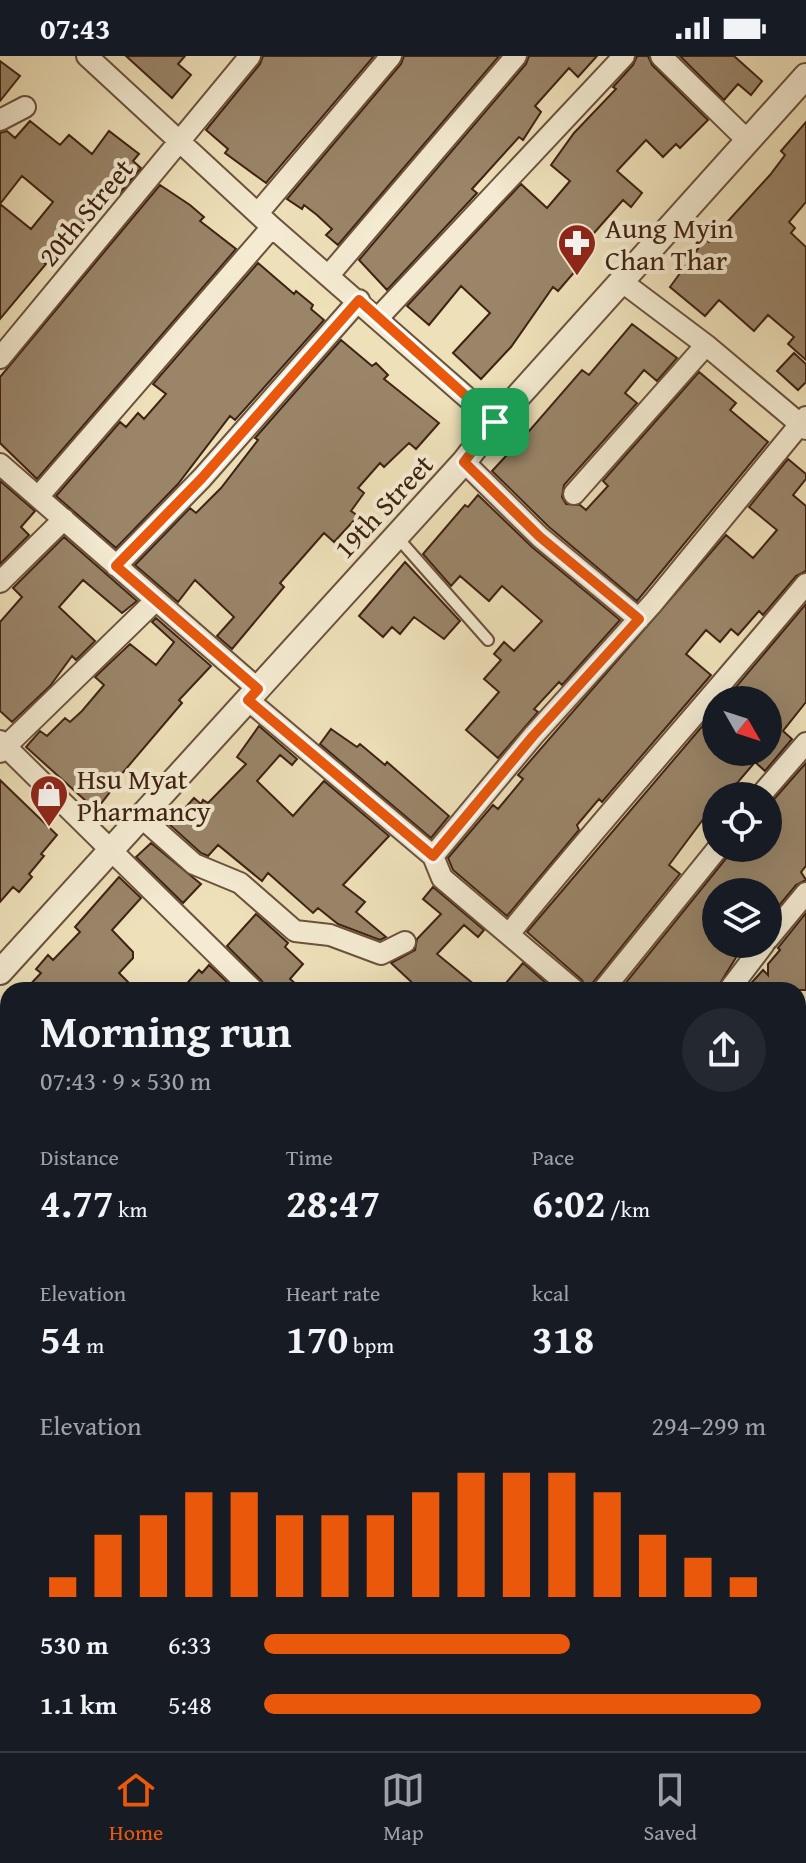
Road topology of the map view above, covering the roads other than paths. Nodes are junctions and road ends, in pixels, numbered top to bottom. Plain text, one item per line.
1 (87, 56) edge
2 (250, 56) edge
3 (391, 56) edge
4 (516, 56) edge
5 (624, 56) edge
6 (661, 56) edge
7 (806, 76) edge
8 (25, 107) dead end
9 (0, 120) edge
10 (182, 140) junction
11 (747, 140) junction
12 (265, 220) junction
13 (329, 275) junction
14 (621, 281) junction
15 (359, 300) junction
16 (378, 318) junction
17 (706, 345) junction
18 (0, 358) edge
19 (495, 422) junction
20 (804, 424) edge
21 (464, 462) junction
22 (0, 464) edge
23 (574, 494) dead end
24 (38, 497) junction
25 (64, 519) junction
26 (395, 536) junction
27 (116, 566) junction
28 (0, 582) edge
29 (806, 584) edge
30 (156, 600) junction
31 (639, 619) junction
32 (488, 640) dead end
33 (253, 694) junction
34 (806, 743) edge
35 (2, 746) edge
36 (772, 782) edge
37 (140, 816) junction
38 (110, 848) junction
39 (433, 856) junction
40 (707, 862) edge
41 (806, 893) edge
42 (782, 922) edge
43 (509, 934) junction
44 (405, 942) dead end
45 (753, 958) edge
46 (0, 972) edge
47 (245, 982) edge
48 (565, 982) edge
49 (609, 982) edge
50 (735, 982) edge

1 - 10 street
2 - 10 street, 20th Street
3 - 12 street
4 - 13 street
5 - 16 street
6 - 11 street
7 - 11 street, 19th Street
8 - 9 street
10 - 12 street
10 - 18 street, 20th Street
11 - 14 street, 19th Street
12 - 13 street
12 - 24 street
13 - 15 street
14 - 17 street
14 - 19 street, 19th Street
15 - 16 street
15 - 27 street
16 - 19 street
17 - 20 street
17 - 23 street
19 - 21 street, 19th Street
20 - 31 street
21 - 26 street, 19th Street
21 - 31 street
22 - 24 street
24 - 25 street
25 - 27 street
25 - 28 street
26 - 32 lane
26 - 33 street, 19th Street
27 - 30 street
29 - 43 street
30 - 33 street
30 - 35 street
31 - 39 street
33 - 37 street, 19th Street
33 - 39 street
34 - 36 street
35 - 38 street
37 - 38 street, 19th Street
37 - 44 street
38 - 46 street, 19th Street
38 - 47 street
39 - 43 street
40 - 49 street
41 - 42 street
43 - 48 street
45 - 50 street

